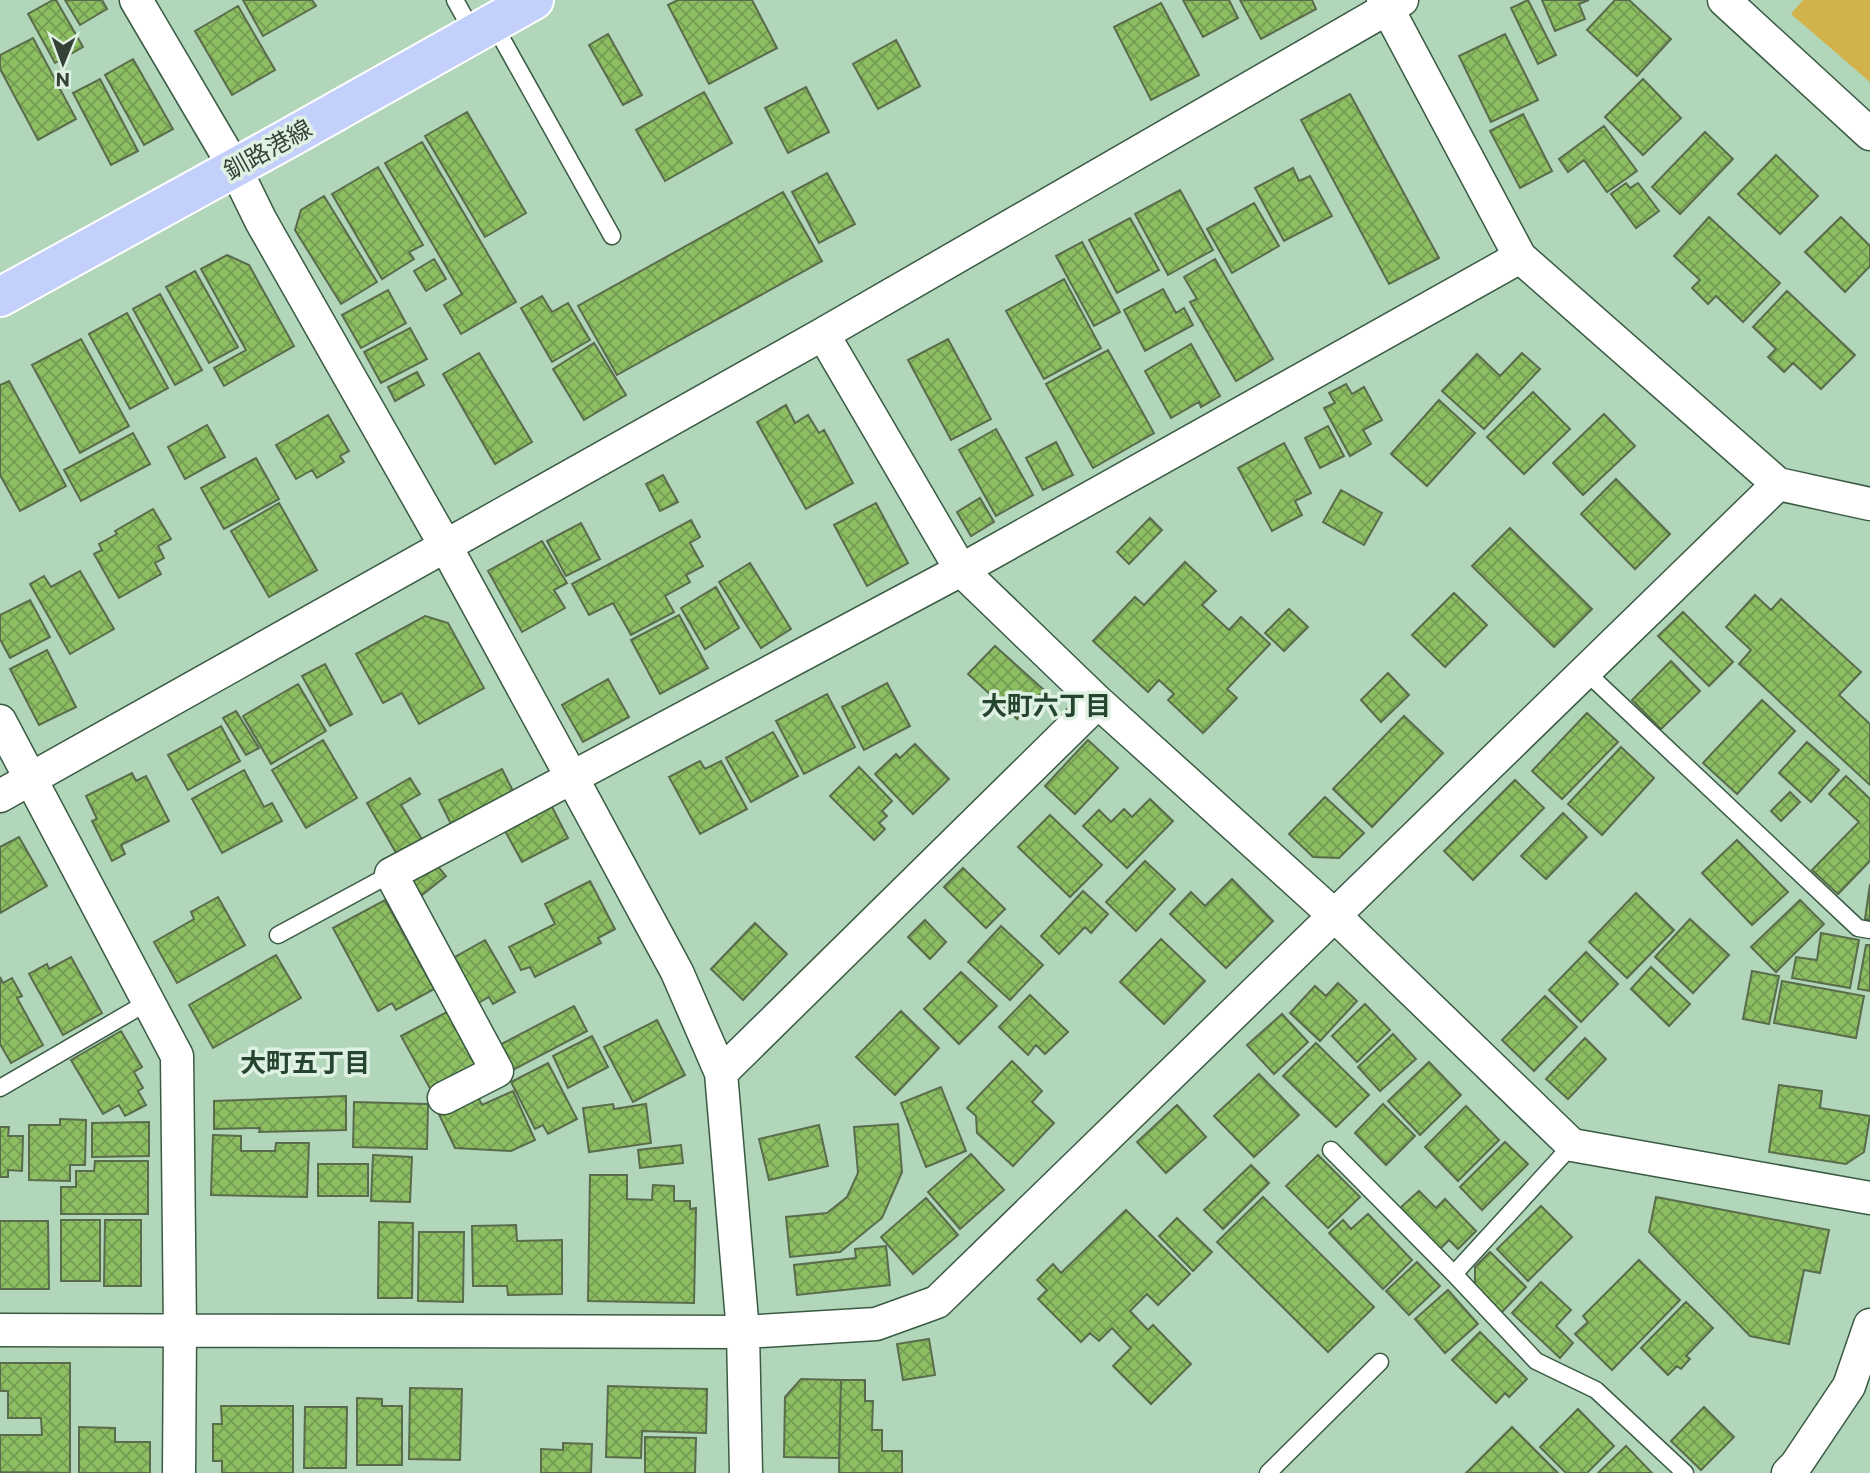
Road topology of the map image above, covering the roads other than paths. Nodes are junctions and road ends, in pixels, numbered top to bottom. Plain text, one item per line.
1 (136, 0) edge
2 (455, 0) edge
3 (534, 0) edge
4 (1724, 0) edge
5 (1391, 2) edge
6 (483, 29) junction
7 (1870, 134) edge
8 (235, 168) junction
9 (612, 236) dead end
10 (1520, 257) junction
11 (0, 297) edge
12 (823, 334) junction
13 (1778, 484) junction
14 (1870, 503) edge
15 (445, 545) junction
16 (961, 569) junction
17 (1585, 671) junction
18 (1098, 702) junction
19 (0, 721) edge
20 (571, 776) junction
21 (32, 779) junction
22 (0, 796) edge
23 (391, 874) junction
24 (1334, 915) junction
25 (1870, 930) edge
26 (278, 935) dead end
27 (148, 1002) junction
28 (722, 1073) junction
29 (0, 1088) edge
30 (444, 1098) dead end
31 (1572, 1144) junction
32 (1331, 1150) dead end
33 (1870, 1198) edge
34 (1454, 1274) junction
35 (1870, 1325) edge
36 (0, 1330) edge
37 (180, 1330) junction
38 (743, 1332) junction
39 (1380, 1363) dead end
40 (179, 1473) edge
41 (746, 1473) edge
42 (1268, 1473) edge
43 (1685, 1473) edge
44 (1788, 1473) edge

1 - 8 street
2 - 6 lane
3 - 6 main road, 釧路港線
4 - 7 street
5 - 10 street
5 - 12 street
6 - 8 main road, 釧路港線
6 - 9 lane
8 - 11 main road, 釧路港線
8 - 15 street
10 - 13 street
10 - 16 street
12 - 15 street
12 - 16 street
13 - 14 street
13 - 17 street
15 - 20 street
15 - 21 street
16 - 18 street
16 - 20 street
17 - 24 street
17 - 25 lane
18 - 24 street
18 - 28 street
19 - 21 street
20 - 23 street
20 - 28 street
21 - 22 street
21 - 27 street
23 - 26 lane
23 - 30 street
24 - 31 street
24 - 38 street
27 - 29 lane
27 - 37 street
28 - 38 street
31 - 33 street
31 - 34 lane
32 - 34 lane
34 - 43 lane
35 - 44 street
36 - 37 street
37 - 38 street
37 - 40 street
38 - 41 street
39 - 42 lane

